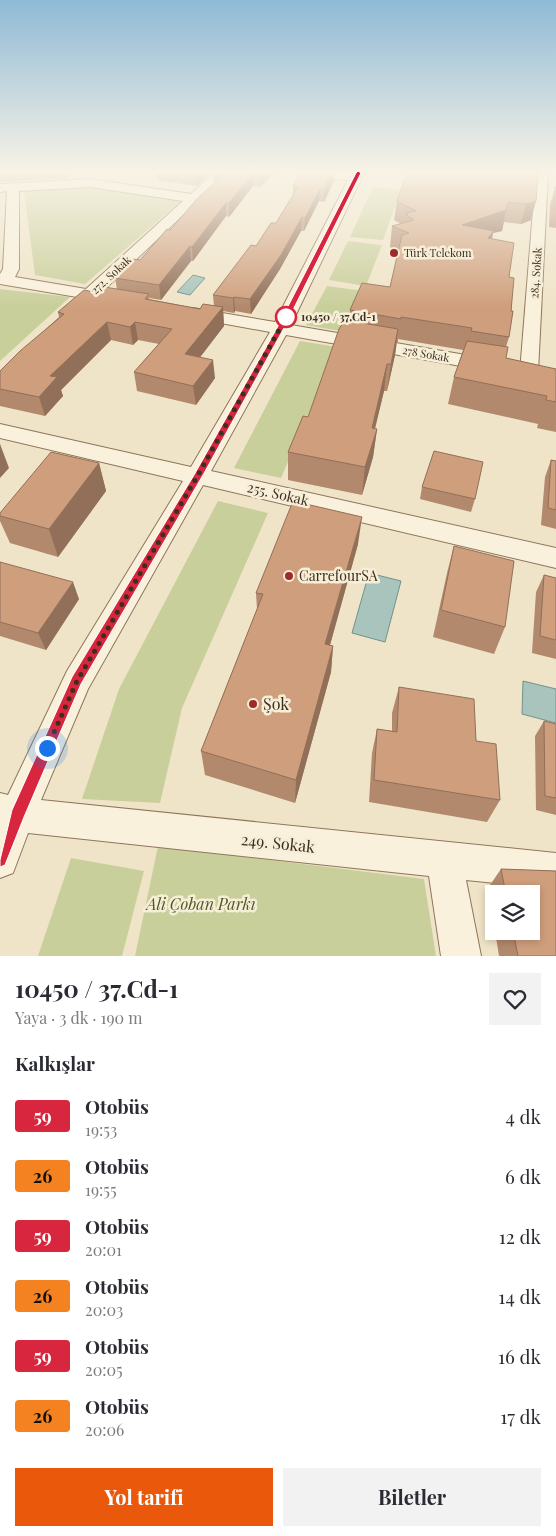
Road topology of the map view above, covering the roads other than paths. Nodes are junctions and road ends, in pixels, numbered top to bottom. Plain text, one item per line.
1 (8, 218) edge
2 (171, 218) edge
3 (336, 218) edge
4 (547, 218) edge
5 (3, 279) edge
6 (90, 295) junction
7 (128, 301) edge
8 (176, 310) edge
9 (69, 313) edge
10 (281, 328) junction
11 (529, 372) junction
12 (547, 377) edge
13 (0, 431) edge
14 (198, 475) junction
15 (556, 558) edge
16 (9, 812) edge
17 (0, 860) edge
18 (444, 860) junction
19 (556, 871) edge
20 (460, 956) edge

1 - 5 street
2 - 6 street, 272. Sokak
3 - 10 street
4 - 11 street, 284. Sokak
5 - 6 street
6 - 7 street
6 - 9 street, 272. Sokak
8 - 10 street, 278 Sokak
10 - 11 street, 278 Sokak
10 - 14 street
11 - 12 street, 278 Sokak
13 - 14 street, 255. Sokak
14 - 15 street, 255. Sokak
14 - 16 street
16 - 17 street
16 - 18 street, 249. Sokak
18 - 19 street, 249. Sokak
18 - 20 street

